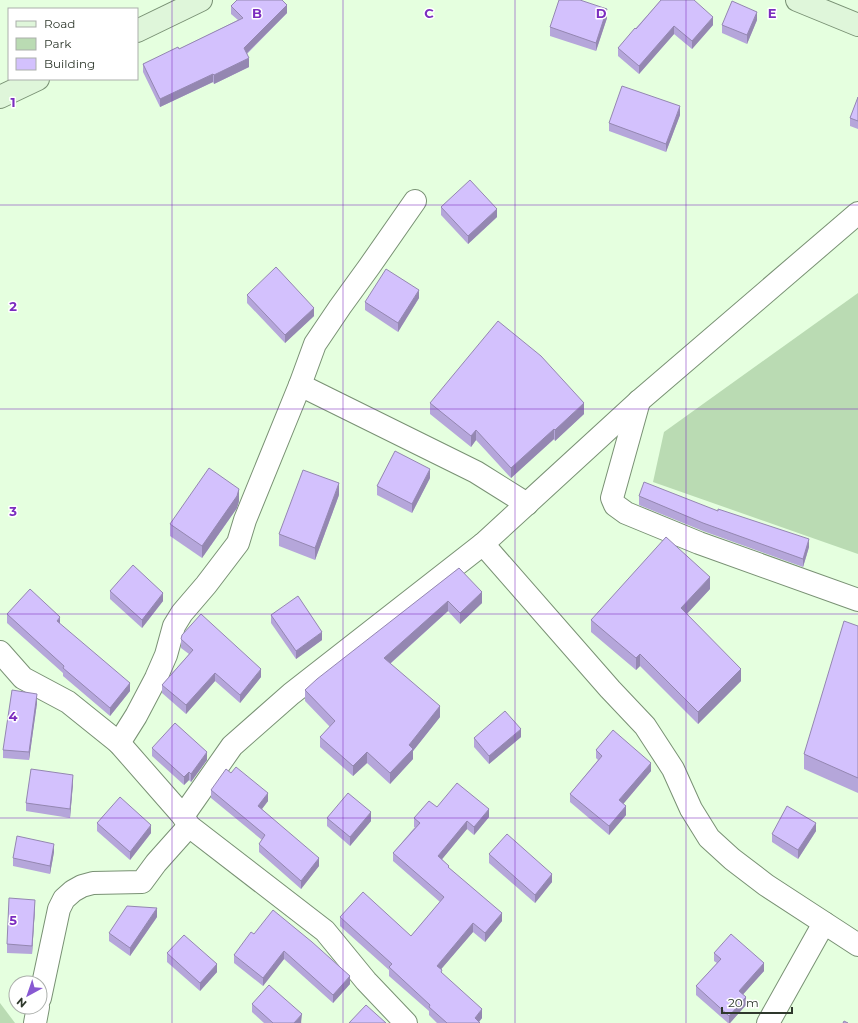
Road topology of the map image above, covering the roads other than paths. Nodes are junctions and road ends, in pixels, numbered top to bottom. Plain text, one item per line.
1 (201, 0) edge
2 (809, 2) edge
3 (858, 26) edge
4 (138, 31) edge
5 (36, 80) edge
6 (0, 97) edge
7 (414, 201) dead end
8 (858, 213) edge
9 (300, 385) junction
10 (639, 400) junction
11 (527, 504) junction
12 (483, 544) junction
13 (858, 600) edge
14 (0, 652) edge
15 (119, 743) junction
16 (186, 821) junction
17 (824, 923) junction
18 (858, 946) edge
19 (45, 975) edge
20 (406, 1023) edge
21 (768, 1023) edge

1 - 4 main road
2 - 3 main road
5 - 6 main road
7 - 9 street
8 - 10 street
9 - 11 street
9 - 15 street
10 - 11 street
10 - 13 street
11 - 12 street
12 - 16 street
12 - 17 street
14 - 15 street
15 - 16 street
16 - 19 street
16 - 20 street
17 - 18 street
17 - 21 street

